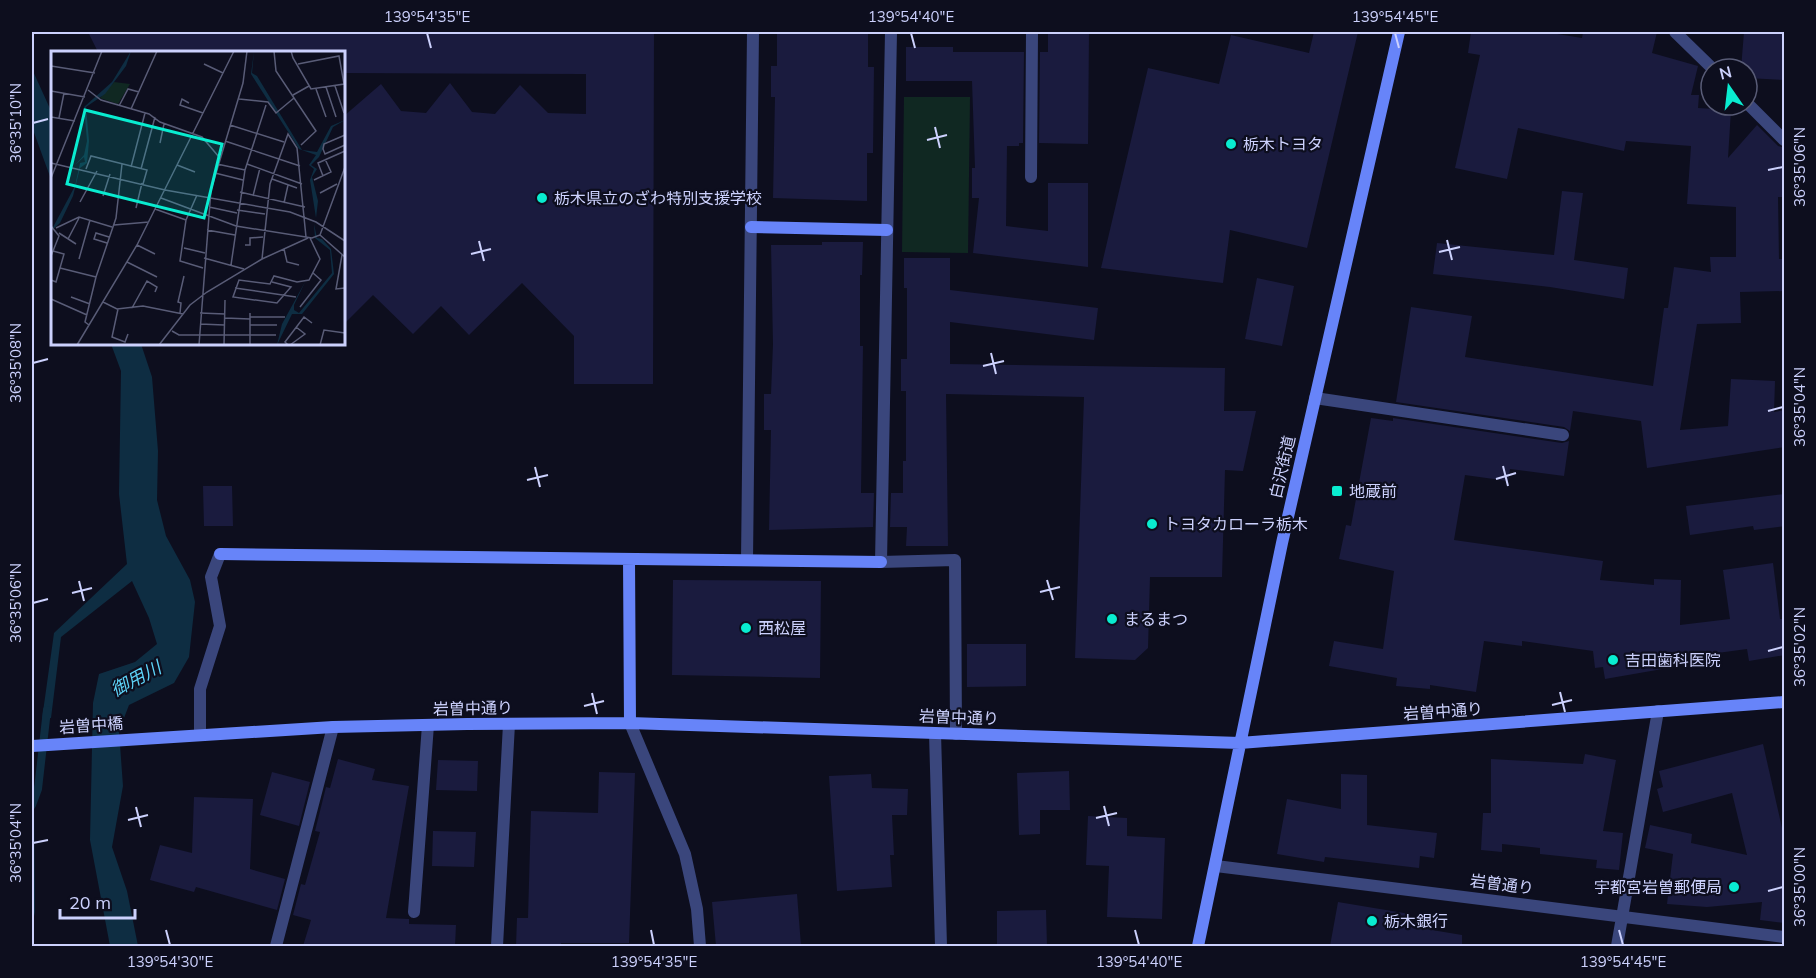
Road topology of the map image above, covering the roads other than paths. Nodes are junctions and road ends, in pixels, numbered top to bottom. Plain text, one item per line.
1 (753, 32) edge
2 (891, 32) edge
3 (1032, 32) edge
4 (1399, 32) edge
5 (1675, 32) edge
6 (1701, 57) edge
7 (1759, 115) edge
8 (1785, 140) edge
9 (1031, 177) dead end
10 (751, 227) junction
11 (887, 230) junction
12 (1315, 398) junction
13 (1563, 435) dead end
14 (629, 559) junction
15 (747, 560) junction
16 (881, 562) junction
17 (1785, 702) edge
18 (1658, 711) junction
19 (630, 723) junction
20 (509, 724) junction
21 (428, 725) junction
22 (333, 727) junction
23 (935, 733) junction
24 (200, 734) junction
25 (956, 734) junction
26 (132, 739) joint
27 (1240, 743) junction
28 (32, 746) edge
29 (1216, 866) junction
30 (414, 912) dead end
31 (1621, 916) junction
32 (1785, 937) edge
33 (276, 946) edge
34 (497, 946) edge
35 (700, 946) edge
36 (941, 946) edge
37 (1198, 946) edge
38 (1617, 946) edge

1 - 10 street
2 - 11 street
3 - 9 street
4 - 12 street, 白沢街道
5 - 6 street
7 - 8 street
10 - 11 street
10 - 15 street
11 - 16 street
12 - 13 street
12 - 27 street, 白沢街道
14 - 15 street
14 - 19 street
14 - 24 street
15 - 16 street
16 - 25 street
17 - 18 street, 岩曽中通り
18 - 27 street, 岩曽中通り
18 - 31 street
19 - 20 street, 岩曽中通り
19 - 23 street, 岩曽中通り
19 - 35 street
20 - 21 street, 岩曽中通り
20 - 34 street
21 - 22 street, 岩曽中通り
21 - 30 street
22 - 24 street, 岩曽中通り
22 - 33 street
23 - 25 street, 岩曽中通り
23 - 36 street
24 - 26 street, 岩曽中通り
25 - 27 street, 岩曽中通り
26 - 28 street, 岩曽中橋
27 - 29 street, 白沢街道
29 - 31 street, 岩曽通り
29 - 37 street, 白沢街道
31 - 32 street, 岩曽通り
31 - 38 street

